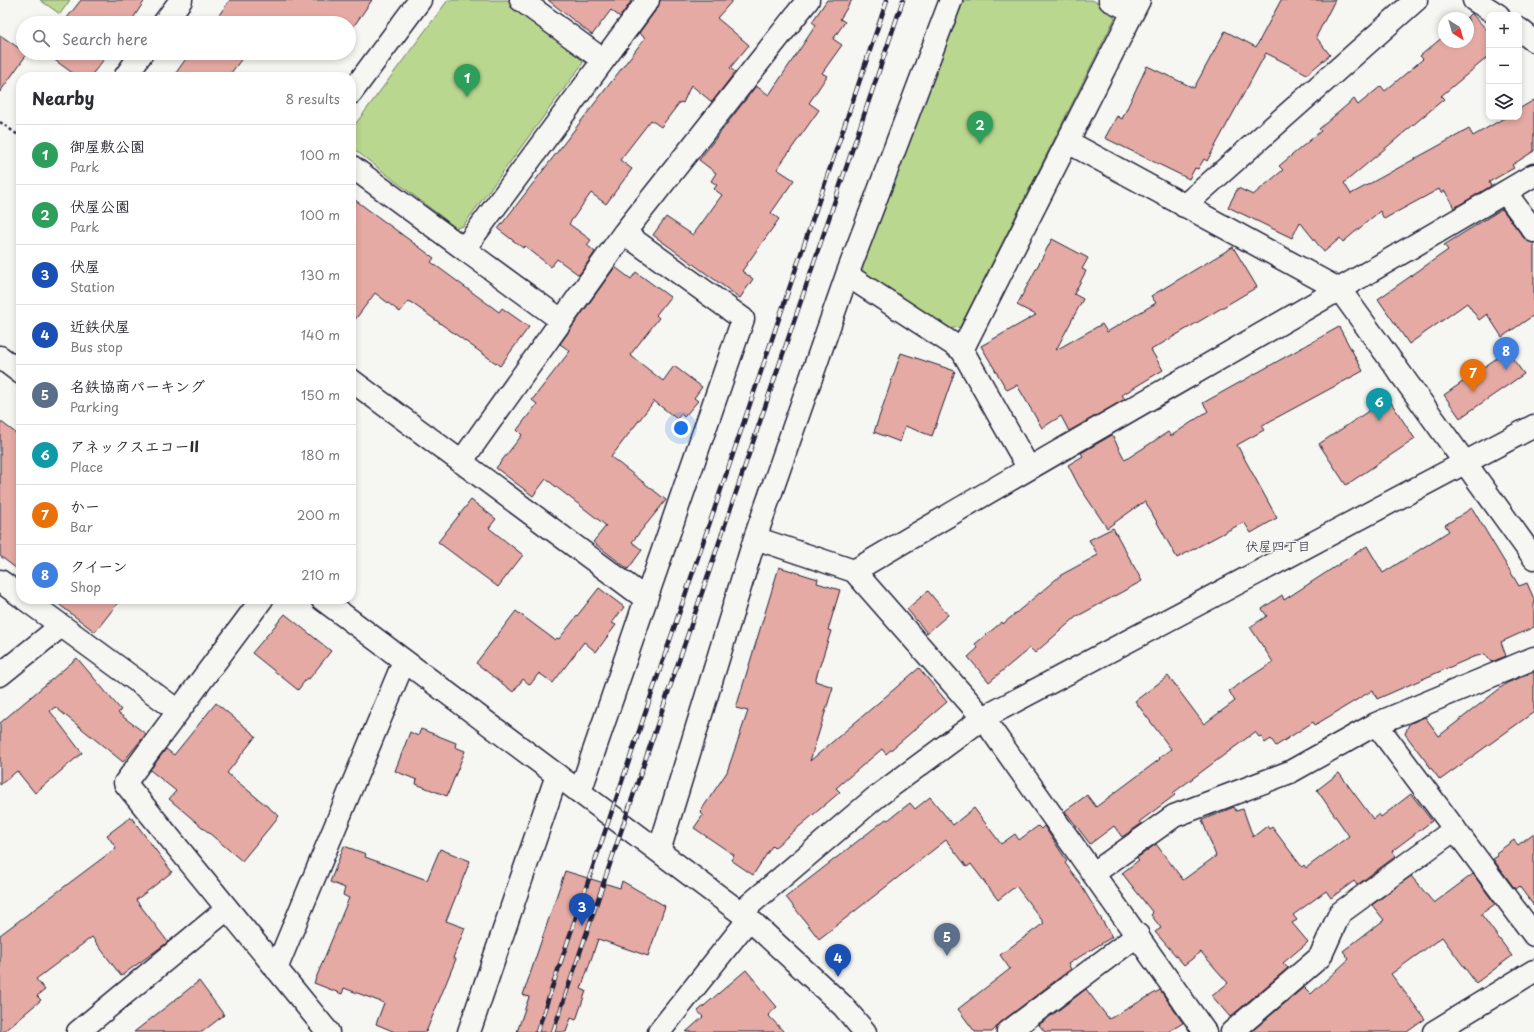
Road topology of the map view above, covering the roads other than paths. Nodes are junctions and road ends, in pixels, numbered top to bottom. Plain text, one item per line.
1 (181, 0) edge
2 (420, 0) edge
3 (521, 0) edge
4 (648, 0) edge
5 (808, 0) edge
6 (951, 0) edge
7 (1110, 0) edge
8 (1416, 0) edge
9 (1474, 0) edge
10 (1136, 6) edge
11 (1493, 12) edge
12 (169, 16) edge
13 (1522, 31) edge
14 (1534, 41) edge
15 (137, 60) edge
16 (603, 60) junction
17 (129, 72) edge
18 (356, 86) edge
19 (1068, 142) junction
20 (356, 170) edge
21 (1534, 175) edge
22 (1505, 192) junction
23 (1184, 206) junction
24 (1534, 231) edge
25 (624, 233) junction
26 (464, 249) junction
27 (847, 275) junction
28 (1340, 290) junction
29 (562, 320) junction
30 (962, 350) junction
31 (0, 357) edge
32 (16, 369) edge
33 (356, 384) edge
34 (1534, 426) edge
35 (461, 462) junction
36 (1464, 464) junction
37 (1028, 467) junction
38 (755, 538) junction
39 (1534, 558) edge
40 (854, 570) junction
41 (0, 580) edge
42 (16, 592) edge
43 (646, 599) junction
44 (32, 604) edge
45 (258, 604) edge
46 (329, 604) edge
47 (61, 626) junction
48 (1534, 658) edge
49 (404, 661) junction
50 (0, 675) edge
51 (178, 711) junction
52 (983, 718) junction
53 (1376, 724) junction
54 (558, 775) junction
55 (580, 792) junction
56 (1455, 829) junction
57 (659, 851) junction
58 (1094, 872) junction
59 (227, 909) junction
60 (745, 915) junction
61 (1138, 935) junction
62 (1534, 935) edge
63 (276, 969) junction
64 (1534, 971) edge
65 (321, 1029) edge
66 (78, 1032) edge
67 (469, 1032) edge
68 (659, 1032) edge
69 (864, 1032) edge
70 (1008, 1032) edge
71 (1205, 1032) edge
72 (1232, 1032) edge
73 (1434, 1032) edge

1 - 12 street
2 - 18 street
3 - 16 street
4 - 16 street
5 - 25 street
6 - 27 street
7 - 10 street
8 - 23 street
9 - 11 street
10 - 19 street
13 - 14 street
15 - 17 street
16 - 26 street
19 - 23 street
19 - 30 street
20 - 26 street
21 - 22 street
22 - 24 street
22 - 28 street
23 - 28 street
25 - 29 street
25 - 43 street
26 - 29 street
27 - 30 street
27 - 38 street
28 - 36 street
28 - 37 street
29 - 35 street
30 - 37 street
31 - 32 street
33 - 35 street
34 - 36 street
35 - 43 street
36 - 39 street
36 - 52 street
37 - 40 street
38 - 40 street
38 - 57 street
40 - 52 street
41 - 42 street
43 - 55 street
44 - 47 street
45 - 51 street
46 - 49 street
47 - 50 street
47 - 51 street
48 - 53 street
49 - 54 street
49 - 63 street
51 - 59 street
52 - 58 street
52 - 60 street
53 - 56 street
53 - 58 street
54 - 55 street
54 - 67 street
55 - 57 street
56 - 62 street
56 - 72 street
57 - 60 street
58 - 61 street
59 - 63 street
59 - 66 street
60 - 68 street
60 - 69 street
61 - 70 street
61 - 71 street
63 - 65 street
64 - 73 street

